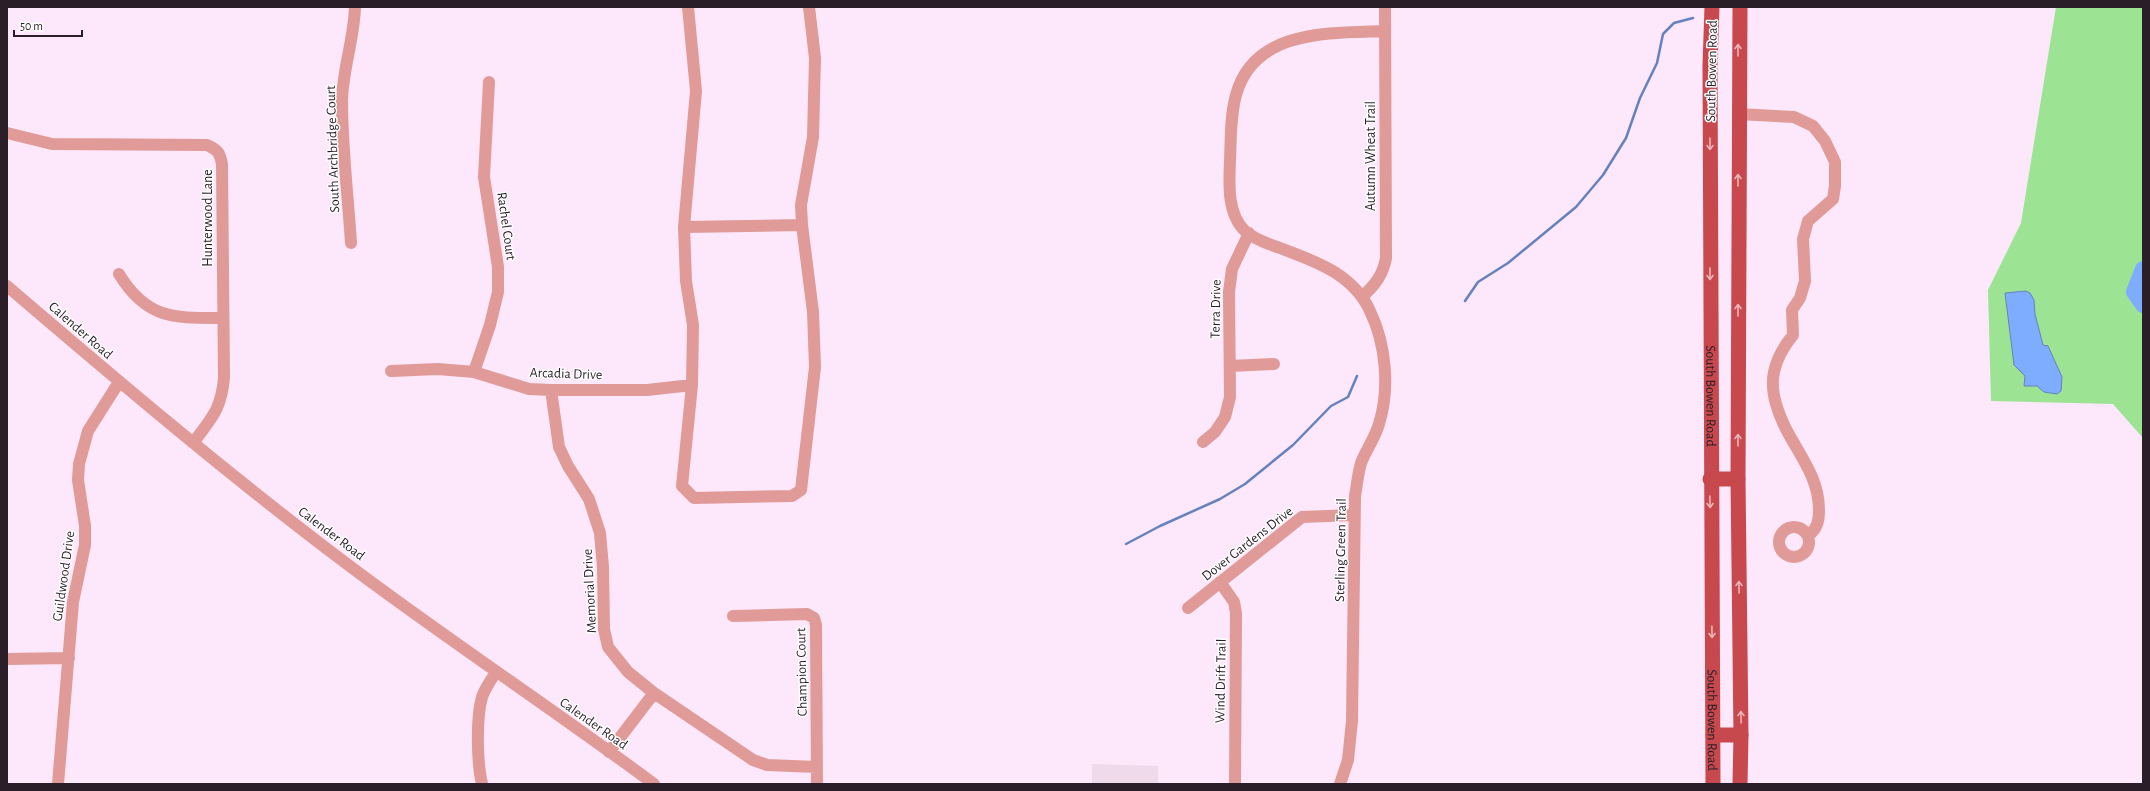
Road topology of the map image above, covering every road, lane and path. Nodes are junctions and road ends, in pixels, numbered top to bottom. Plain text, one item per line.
1 (355, 7) edge
2 (688, 7) edge
3 (809, 7) edge
4 (1385, 7) edge
5 (1712, 7) edge
6 (1740, 7) edge
7 (1385, 31) junction
8 (489, 82) dead end
9 (1738, 114) junction
10 (7, 133) edge
11 (802, 225) junction
12 (684, 227) junction
13 (1249, 233) junction
14 (351, 243) dead end
15 (119, 274) dead end
16 (7, 286) edge
17 (1362, 297) junction
18 (223, 318) junction
19 (1274, 364) dead end
20 (1230, 366) junction
21 (391, 371) dead end
22 (474, 372) junction
23 (119, 382) junction
24 (692, 385) junction
25 (551, 390) junction
26 (194, 442) junction
27 (1203, 442) dead end
28 (1710, 479) junction
29 (1738, 479) junction
30 (1354, 515) junction
31 (1808, 536) dead end
32 (1220, 582) junction
33 (1188, 608) dead end
34 (733, 616) dead end
35 (69, 658) junction
36 (7, 659) edge
37 (496, 672) junction
38 (654, 693) junction
39 (1713, 735) junction
40 (1741, 735) junction
41 (609, 752) junction
42 (817, 767) junction
43 (58, 784) edge
44 (482, 784) edge
45 (654, 784) edge
46 (817, 784) edge
47 (1235, 784) edge
48 (1340, 784) edge
49 (1713, 784) edge
50 (1740, 784) edge

1 - 14 street, South Archbridge Court
2 - 12 street
3 - 11 street
4 - 7 street, Autumn Wheat Trail
5 -> 28 main road, South Bowen Road
9 -> 6 main road, South Bowen Road
7 - 13 street, Sterling Green Trail
7 - 17 street, Autumn Wheat Trail
8 - 22 street, Rachel Court
29 -> 9 main road, South Bowen Road
9 - 31 street
10 - 18 street, Hunterwood Lane
11 - 12 street
11 - 24 street
12 - 24 street
13 - 17 street, Sterling Green Trail
13 - 20 street, Terra Drive
15 - 18 street
16 - 23 street, Calender Road
17 - 30 street, Sterling Green Trail
18 - 26 street, Hunterwood Lane
19 - 20 street
20 - 27 street, Terra Drive
21 - 22 street, Arcadia Drive
22 - 25 street, Arcadia Drive
23 - 26 street, Calender Road
23 - 35 street, Guildwood Drive
24 - 25 street, Arcadia Drive
25 - 38 street, Memorial Drive
26 - 37 street, Calender Road
28 - 29 main road
28 -> 39 main road, South Bowen Road
40 -> 29 main road, South Bowen Road
30 - 32 street, Dover Gardens Drive
30 - 48 street, Sterling Green Trail
32 - 33 street, Dover Gardens Drive
32 - 47 street, Wind Drift Trail
34 - 42 street, Champion Court
35 - 36 street
35 - 43 street, Guildwood Drive
37 - 41 street, Calender Road
37 - 44 street
38 - 41 street
38 - 42 street, Memorial Drive
39 - 40 main road
39 - 49 main road, South Bowen Road
40 - 50 main road, South Bowen Road
41 - 45 street, Calender Road
42 - 46 street, Champion Court

